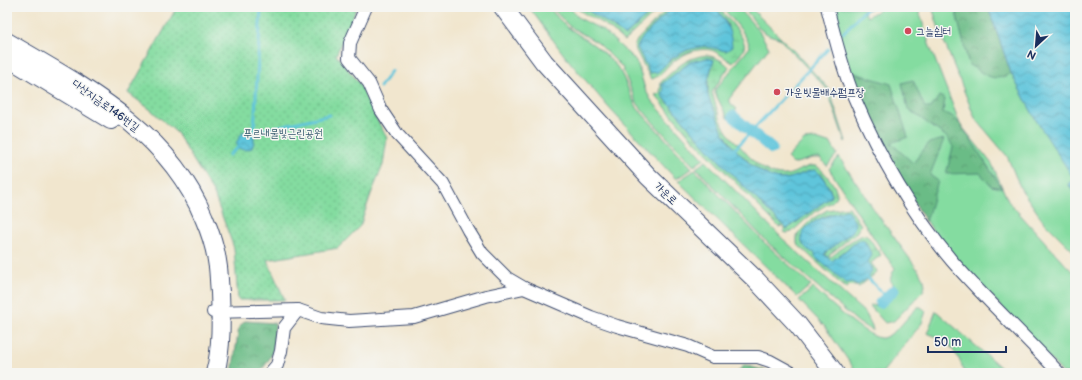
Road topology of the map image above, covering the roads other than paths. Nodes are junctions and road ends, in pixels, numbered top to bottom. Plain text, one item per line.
1 (366, 7) edge
2 (503, 7) edge
3 (827, 7) edge
4 (7, 42) edge
5 (7, 57) edge
6 (524, 288) junction
7 (298, 310) junction
8 (217, 312) junction
9 (204, 373) edge
10 (215, 373) edge
11 (270, 373) edge
12 (792, 373) edge
13 (835, 373) edge
14 (1059, 373) edge

1 - 6 street
2 - 13 street, 가운로
3 - 14 street
4 - 8 street, 다산지금로146번길
5 - 8 street, 다산지금로146번길
6 - 7 street
6 - 12 street
7 - 8 street
7 - 11 street
8 - 9 street, 다산지금로146번길
8 - 10 street, 다산지금로146번길

